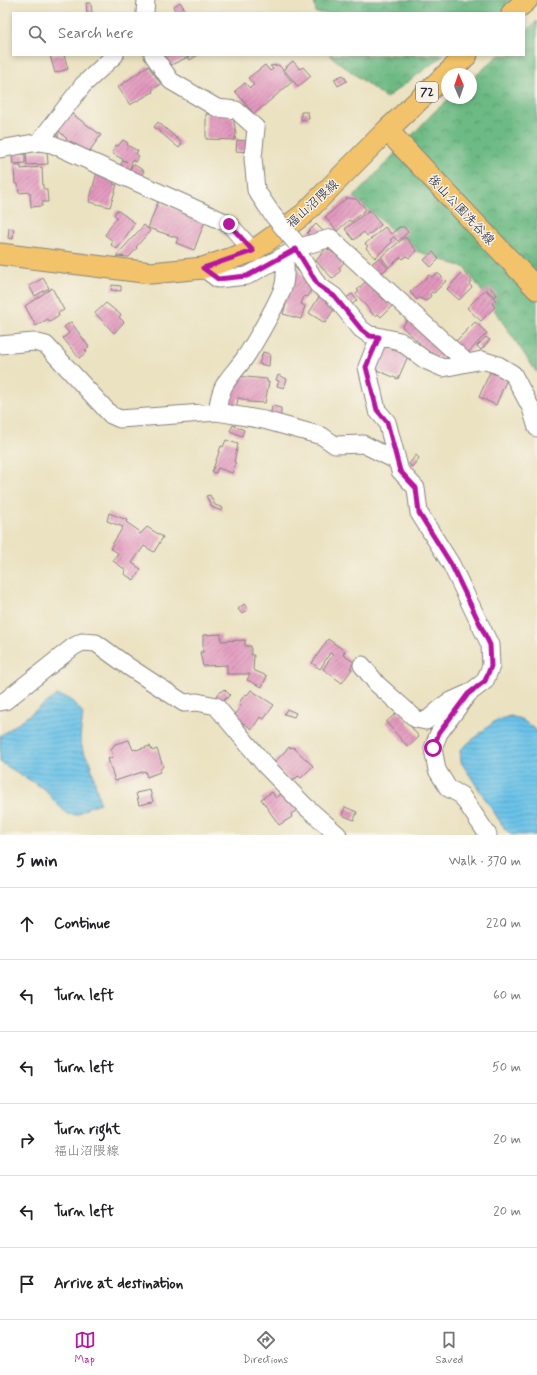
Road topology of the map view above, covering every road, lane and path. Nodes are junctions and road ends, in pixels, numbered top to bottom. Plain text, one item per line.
1 (146, 0) edge
2 (527, 0) edge
3 (145, 12) edge
4 (513, 12) edge
5 (114, 56) edge
6 (154, 56) edge
7 (466, 56) edge
8 (387, 130) junction
9 (38, 142) junction
10 (0, 149) edge
11 (294, 249) junction
12 (253, 251) junction
13 (0, 254) edge
14 (203, 268) junction
15 (537, 288) edge
16 (379, 337) junction
17 (0, 344) edge
18 (466, 363) junction
19 (217, 412) junction
20 (537, 428) edge
21 (397, 461) junction
22 (362, 666) dead end
23 (468, 694) junction
24 (0, 702) edge
25 (338, 835) edge
26 (488, 835) edge

1 - 3 street
2 - 4 main road
5 - 9 street
6 - 11 street, bridge
7 - 8 main road, 福山沼隈線 / 72
8 - 12 main road, 福山沼隈線 / 72
8 - 15 main road, 後山公園洗谷線
9 - 10 street
9 - 12 street
11 - 14 street
11 - 16 street
11 - 18 street
11 - 19 street
12 - 14 main road, 福山沼隈線 / 72
13 - 14 main road, 福山沼隈線 / 72
16 - 18 street
16 - 21 street
17 - 19 street
18 - 20 street
19 - 21 street
21 - 23 street
22 - 23 street
23 - 26 street
24 - 25 street

